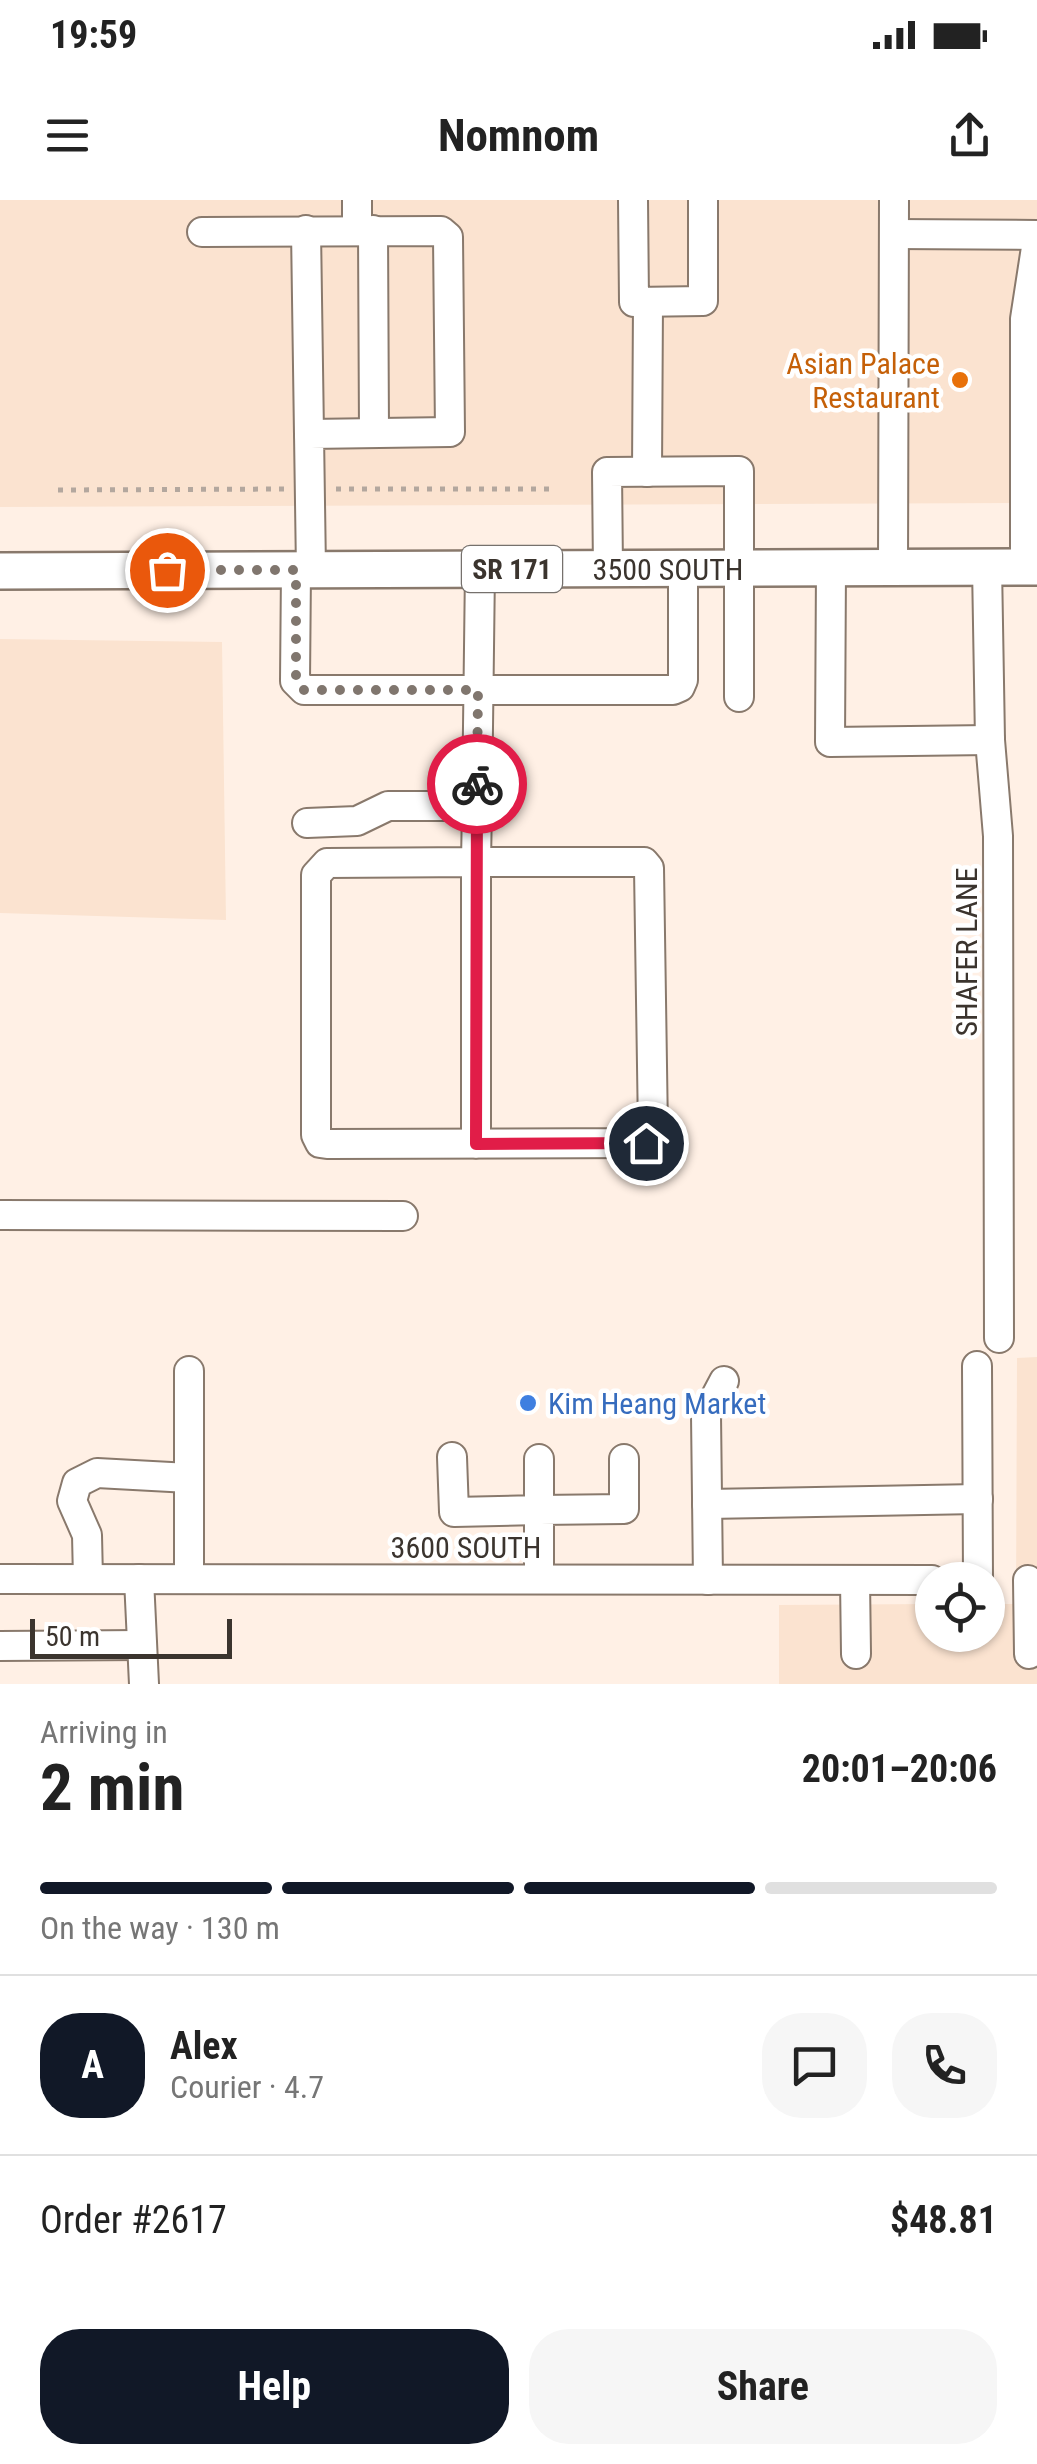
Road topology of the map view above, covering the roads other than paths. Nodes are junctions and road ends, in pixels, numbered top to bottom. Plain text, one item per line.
1 (358, 200) edge
2 (633, 200) edge
3 (703, 200) edge
4 (894, 200) edge
5 (306, 230) junction
6 (365, 230) junction
7 (202, 232) dead end
8 (894, 234) junction
9 (1037, 238) edge
10 (648, 302) junction
11 (374, 432) junction
12 (309, 434) junction
13 (648, 472) junction
14 (987, 566) junction
15 (1031, 566) edge
16 (683, 568) junction
17 (740, 568) junction
18 (830, 568) junction
19 (892, 568) junction
20 (480, 569) junction
21 (608, 569) junction
22 (304, 570) junction
23 (0, 571) edge
24 (478, 690) junction
25 (739, 697) dead end
26 (990, 740) junction
27 (477, 806) junction
28 (307, 823) dead end
29 (476, 862) junction
30 (476, 1144) junction
31 (0, 1215) edge
32 (403, 1216) dead end
33 (999, 1338) dead end
34 (978, 1366) dead end
35 (189, 1371) dead end
36 (724, 1380) dead end
37 (452, 1456) dead end
38 (538, 1459) dead end
39 (624, 1459) dead end
40 (189, 1478) junction
41 (978, 1499) junction
42 (707, 1504) junction
43 (539, 1510) junction
44 (978, 1562) edge
45 (0, 1579) edge
46 (88, 1579) junction
47 (139, 1579) junction
48 (189, 1579) junction
49 (539, 1580) junction
50 (708, 1580) junction
51 (855, 1580) junction
52 (915, 1580) edge
53 (1005, 1580) edge
54 (1032, 1580) edge
55 (142, 1645) junction
56 (0, 1646) edge
57 (856, 1654) dead end
58 (1030, 1654) dead end
59 (144, 1684) edge

1 - 6 street
2 - 10 street
3 - 10 street
4 - 8 street
5 - 6 street
5 - 7 street
5 - 12 street
6 - 11 street
6 - 11 street
8 - 9 street
8 - 19 street
9 - 15 street
10 - 13 street
11 - 12 street
12 - 22 street
13 - 17 street
13 - 21 street
14 - 15 main road, 3500 SOUTH / SR 171
14 - 19 main road, 3500 SOUTH / SR 171
14 - 26 street, SHAFER LANE
16 - 17 main road, 3500 SOUTH / SR 171
16 - 21 main road, 3500 SOUTH / SR 171
16 - 24 street
17 - 18 main road, 3500 SOUTH / SR 171
17 - 25 street
18 - 19 main road, 3500 SOUTH / SR 171
18 - 26 street
20 - 21 main road, 3500 SOUTH / SR 171
20 - 22 main road, 3500 SOUTH / SR 171
20 - 24 street
22 - 23 main road, 3500 SOUTH / SR 171
22 - 24 street
24 - 27 street
26 - 33 street, SHAFER LANE
27 - 28 street
27 - 29 street
29 - 30 street
29 - 30 street
29 - 30 street
31 - 32 street
34 - 41 street
35 - 40 street
36 - 42 street
37 - 43 street
38 - 43 street
39 - 43 street
40 - 46 street
40 - 48 street
41 - 42 street
41 - 44 street
42 - 50 street
43 - 49 street
45 - 46 street, 3600 SOUTH
46 - 47 street, 3600 SOUTH
47 - 48 street, 3600 SOUTH
47 - 55 street
48 - 49 street, 3600 SOUTH
49 - 50 street, 3600 SOUTH
50 - 51 street, 3600 SOUTH
51 - 52 street, 3600 SOUTH
51 - 57 street
53 - 54 street
54 - 58 street
55 - 56 street
55 - 59 street

